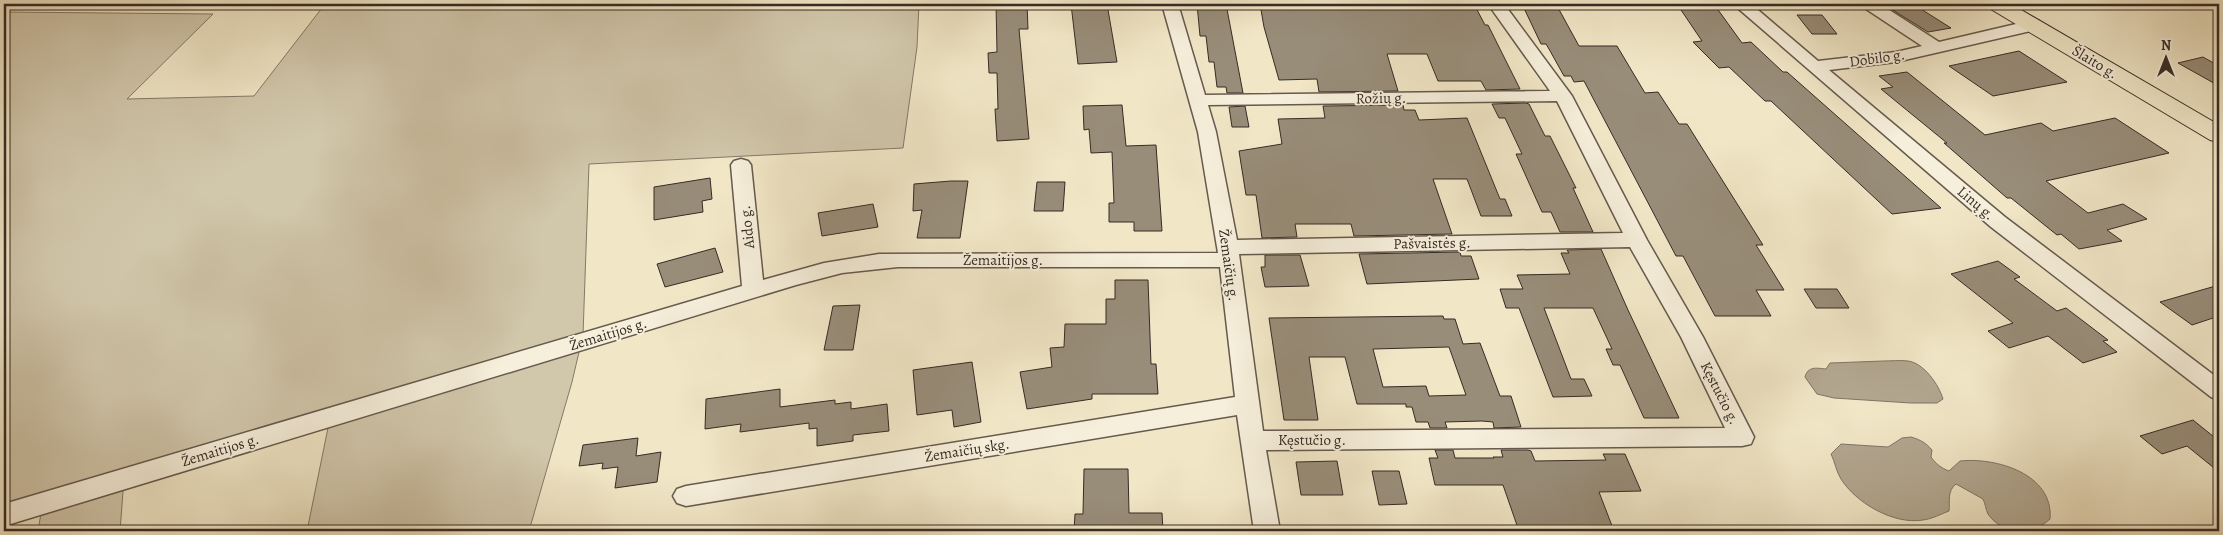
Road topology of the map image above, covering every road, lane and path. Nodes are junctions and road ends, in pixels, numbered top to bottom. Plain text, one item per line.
1 (1170, 4) edge
2 (1496, 4) edge
3 (1741, 4) edge
4 (1869, 4) edge
5 (1996, 4) edge
6 (2032, 25) junction
7 (1937, 48) junction
8 (1816, 66) junction
9 (1563, 96) junction
10 (1200, 100) junction
11 (2219, 135) edge
12 (741, 165) dead end
13 (1637, 240) junction
14 (1228, 253) junction
15 (753, 290) junction
16 (2219, 391) edge
17 (1247, 404) junction
18 (1252, 441) junction
19 (686, 496) dead end
20 (4, 516) edge
21 (1267, 531) edge

1 - 10 street, Žemaičių g.
2 - 9 street, Kęstučio g.
3 - 8 street, Linų g.
4 - 7 street, Dobilo g.
5 - 6 main road, Šlaito g.
6 - 7 street, Dobilo g.
6 - 11 main road, Šlaito g.
7 - 8 street, Dobilo g.
8 - 16 street, Linų g.
9 - 10 street, Rožių g.
9 - 13 street, Kęstučio g.
10 - 14 street, Žemaičių g.
12 - 15 street, Aido g.
13 - 14 street, Pašvaistės g.
13 - 18 street, Kęstučio g.
14 - 15 street, Žemaitijos g.
14 - 17 street, Žemaičių g.
15 - 20 street, Žemaitijos g.
17 - 18 street, Žemaičių g.
17 - 19 street, Žemaičių skg.
18 - 21 street, Žemaičių g.

